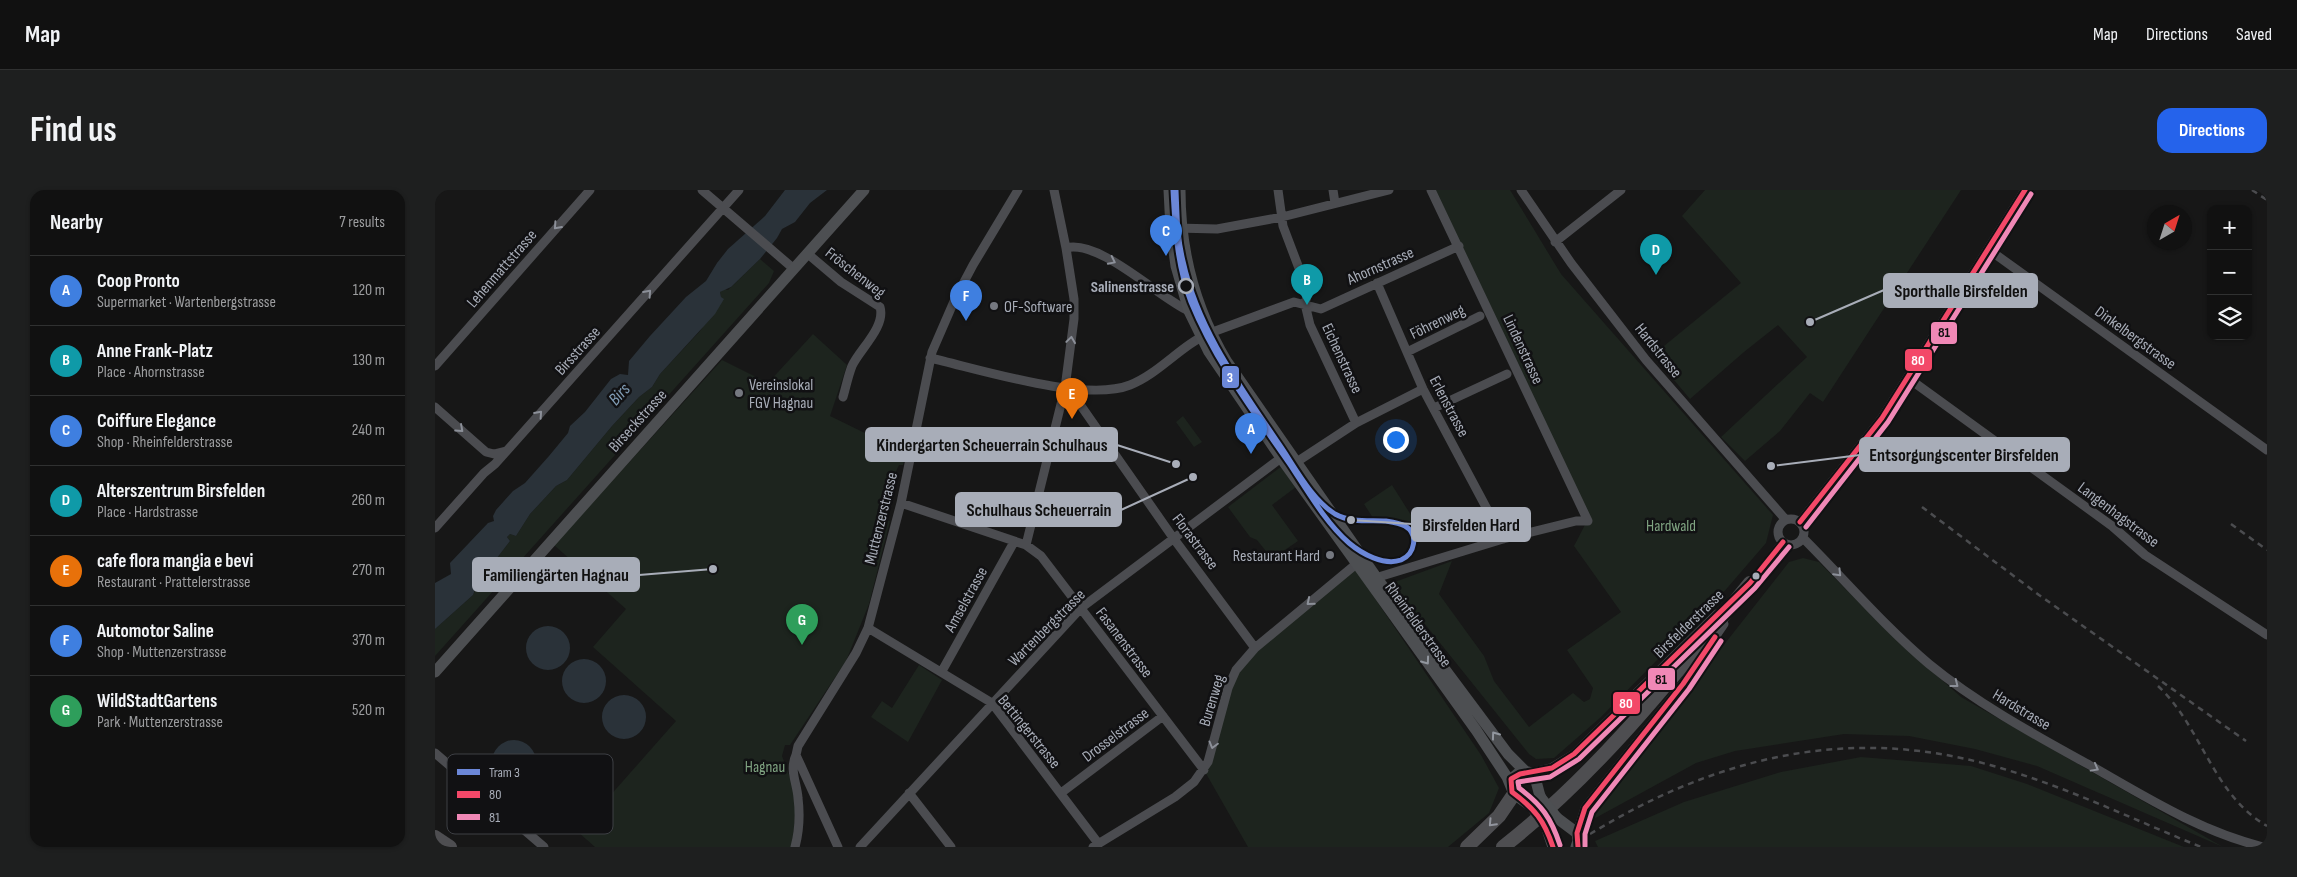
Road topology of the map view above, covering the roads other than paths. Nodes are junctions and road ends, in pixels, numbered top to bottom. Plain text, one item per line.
1 (590, 190) edge
2 (702, 190) edge
3 (739, 190) edge
4 (865, 190) edge
5 (1018, 190) edge
6 (1054, 190) edge
7 (1169, 190) edge
8 (1180, 190) edge
9 (1278, 190) edge
10 (1333, 190) edge
11 (1389, 190) edge
12 (1431, 190) edge
13 (1521, 190) edge
14 (1621, 190) edge
15 (2025, 190) edge
16 (1335, 203) junction
17 (724, 207) junction
18 (1282, 217) junction
19 (1176, 228) junction
20 (1555, 242) junction
21 (1459, 246) junction
22 (1066, 248) junction
23 (1988, 249) junction
24 (808, 254) junction
25 (790, 266) junction
26 (1377, 283) junction
27 (1305, 304) junction
28 (1194, 309) junction
29 (1480, 316) dead end
30 (1205, 335) junction
31 (1407, 352) junction
32 (931, 358) junction
33 (435, 366) edge
34 (1507, 374) dead end
35 (1908, 378) junction
36 (1065, 388) junction
37 (1423, 389) junction
38 (843, 397) dead end
39 (1079, 403) dead end
40 (435, 406) edge
41 (1434, 408) junction
42 (1356, 423) junction
43 (507, 450) junction
44 (2267, 450) edge
45 (485, 452) junction
46 (1281, 458) junction
47 (1292, 466) junction
48 (484, 473) junction
49 (901, 503) junction
50 (1786, 520) junction
51 (1800, 522) junction
52 (435, 528) edge
53 (1803, 538) junction
54 (1174, 539) junction
55 (1503, 539) junction
56 (1014, 542) junction
57 (1783, 542) junction
58 (1026, 545) junction
59 (1360, 561) junction
60 (1372, 579) junction
61 (1750, 583) junction
62 (1081, 608) junction
63 (868, 628) junction
64 (2267, 635) edge
65 (1255, 648) junction
66 (942, 671) junction
67 (435, 672) edge
68 (991, 703) junction
69 (1163, 716) junction
70 (435, 753) edge
71 (796, 755) junction
72 (447, 763) edge
73 (1204, 770) junction
74 (1528, 772) junction
75 (1512, 789) junction
76 (909, 793) junction
77 (1061, 793) junction
78 (1577, 833) junction
79 (528, 834) edge
80 (435, 837) edge
81 (435, 842) edge
82 (1096, 845) edge
83 (1577, 846) edge
84 (440, 847) edge
85 (450, 847) edge
86 (543, 847) edge
87 (795, 847) edge
88 (838, 847) edge
89 (860, 847) edge
90 (951, 847) edge
91 (1467, 847) edge
92 (1503, 847) edge
93 (1553, 847) edge
94 (2263, 847) edge

1 -> 33 street, Lehenmattstrasse
2 - 17 street
3 - 17 street, Birsstrasse
4 - 24 main road, Birseckstrasse
5 - 32 street, Muttenzerstrasse
6 - 22 street
7 - 19 main road, Rheinfelderstrasse
8 - 19 main road, Rheinfelderstrasse
9 - 18 street, Eichenstrasse
10 - 16 street
11 - 16 street
12 - 21 street, Lindenstrasse
13 - 20 street, Hardstrasse
14 - 20 street
15 - 23 street
16 - 18 street
17 - 25 street
43 -> 17 street, Birsstrasse
18 - 19 street
18 - 27 street, Eichenstrasse
19 - 28 main road, Rheinfelderstrasse
20 - 50 street, Hardstrasse
21 - 26 street, Ahornstrasse
21 - 55 street, Lindenstrasse
22 -> 28 street
36 -> 22 street
23 - 35 street
23 - 44 street, Dinkelbergstrasse
24 - 25 main road, Birseckstrasse
24 - 38 street, Fröschenweg
25 - 67 main road, Birseckstrasse
26 - 27 street, Ahornstrasse
26 - 31 street, Erlenstrasse
27 - 30 street, Ahornstrasse
27 - 42 street, Eichenstrasse
28 - 30 main road, Rheinfelderstrasse
29 - 31 street, Föhrenweg
30 - 36 street
30 - 46 main road, Rheinfelderstrasse
30 - 47 main road, Rheinfelderstrasse
31 - 37 street, Erlenstrasse
32 - 36 street
32 - 49 street, Muttenzerstrasse
34 - 41 street
35 - 51 street
35 - 64 street, Langenhagstrasse
36 - 58 street
37 - 41 street, Erlenstrasse
37 - 42 street
39 - 54 street, Florastrasse
40 -> 45 street
41 - 55 street, Erlenstrasse
42 - 47 street
43 - 45 street
43 - 48 street, Birsstrasse
45 - 48 street
46 - 47 main road, Rheinfelderstrasse
46 - 54 street, Wartenbergstrasse
47 - 59 main road, Rheinfelderstrasse
48 - 52 street, Birsstrasse
49 - 56 street, Fasanenstrasse
49 - 63 street, Muttenzerstrasse
50 - 51 street
50 - 57 street
51 - 53 street
53 - 57 street
53 -> 94 street, Hardstrasse
54 - 62 street, Wartenbergstrasse
54 - 65 street, Florastrasse
55 - 60 street
56 - 58 street, Fasanenstrasse
56 - 66 street, Amselstrasse
57 - 61 street, Birsfelderstrasse
58 - 62 street, Fasanenstrasse
59 - 60 main road, Rheinfelderstrasse
59 -> 65 street, Burenweg
74 -> 60 main road, Rheinfelderstrasse
60 -> 75 main road, Rheinfelderstrasse
61 - 74 street, Birsfelderstrasse
61 - 78 street, Birsfelderstrasse
61 - 92 highway
62 - 68 street, Wartenbergstrasse
62 - 69 street, Fasanenstrasse
63 - 66 street, Bettingerstrasse
63 - 71 street, Muttenzerstrasse
65 -> 73 street, Burenweg
66 - 68 street, Bettingerstrasse
68 - 76 street, Wartenbergstrasse
68 - 77 street, Bettingerstrasse
69 - 73 street, Fasanenstrasse
69 - 77 street, Drosselstrasse
70 - 72 street
71 - 87 street
71 - 88 street
73 - 82 street, Burenweg
74 - 75 main road
74 - 78 main road, Rheinfelderstrasse, bridge
75 -> 91 highway
75 - 93 main road, Rheinfelderstrasse, bridge
76 - 89 street, Wartenbergstrasse
76 - 90 street
77 - 82 street, Bettingerstrasse
78 - 83 main road
79 - 86 street
80 - 85 highway
81 - 84 highway

